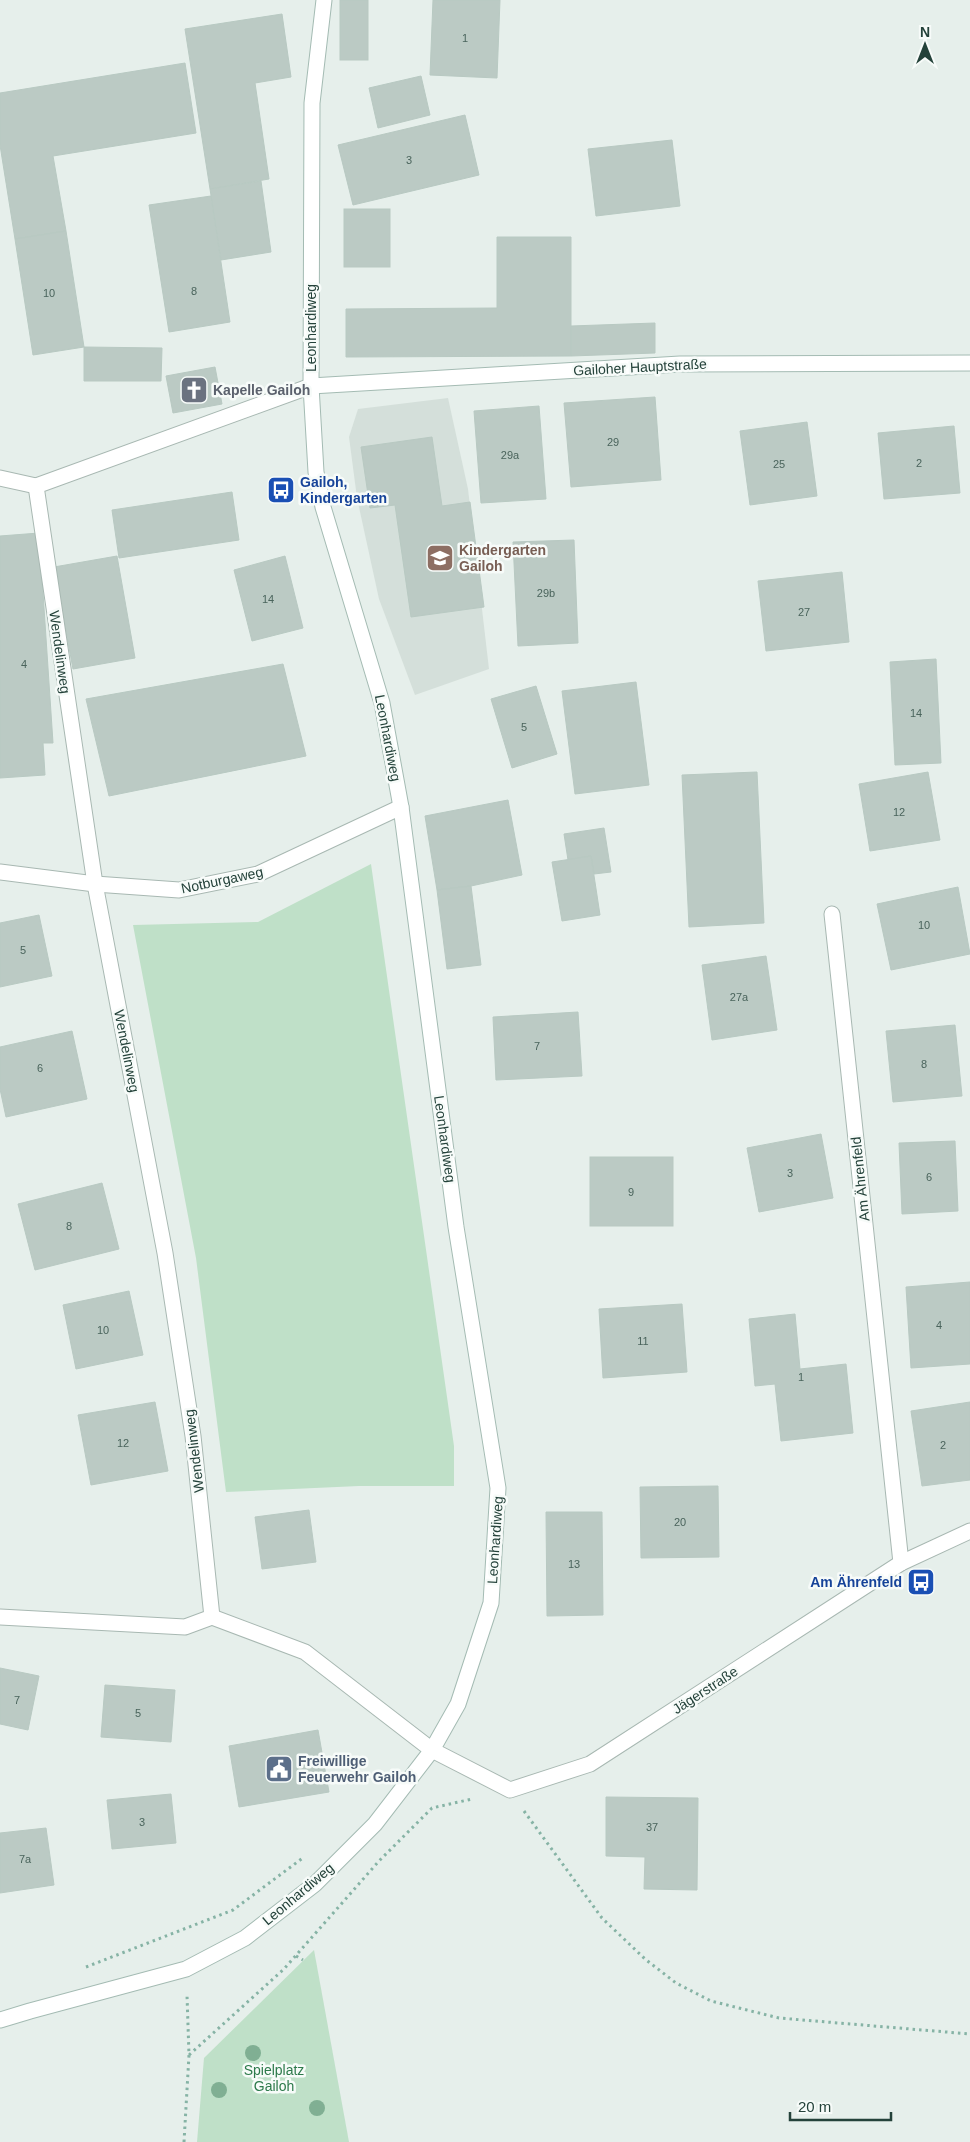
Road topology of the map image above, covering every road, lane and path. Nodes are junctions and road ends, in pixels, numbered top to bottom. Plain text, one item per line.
1 (324, 0) edge
2 (970, 364) edge
3 (311, 386) junction
4 (0, 478) edge
5 (36, 486) junction
6 (401, 807) junction
7 (0, 872) edge
8 (95, 884) junction
9 (832, 914) dead end
10 (970, 1531) edge
11 (901, 1563) junction
12 (212, 1617) junction
13 (0, 1618) edge
14 (432, 1750) junction
15 (510, 1790) junction
16 (308, 1853) dead end
17 (296, 1956) junction
18 (303, 1960) dead end
19 (186, 1969) junction
20 (78, 1970) dead end
21 (0, 2020) edge
22 (970, 2034) edge
23 (189, 2054) junction
24 (184, 2142) edge

1 - 3 street, Leonhardiweg
2 - 3 street, Gailoher Hauptstraße
3 - 5 street
3 - 6 street, Leonhardiweg
4 - 5 street
5 - 8 street, Wendelinweg
6 - 8 street, Notburgaweg
6 - 14 street, Leonhardiweg
7 - 8 street, Notburgaweg
8 - 12 street, Wendelinweg
9 - 11 street, Am Ährenfeld
10 - 11 street, Jägerstraße
11 - 15 street, Jägerstraße
12 - 13 street
12 - 14 street
14 - 15 street
14 - 19 street, Leonhardiweg
15 - 17 path
15 - 22 path
16 - 20 path
17 - 18 path
17 - 23 path
19 - 21 street, Leonhardiweg
19 - 23 path
23 - 24 path

